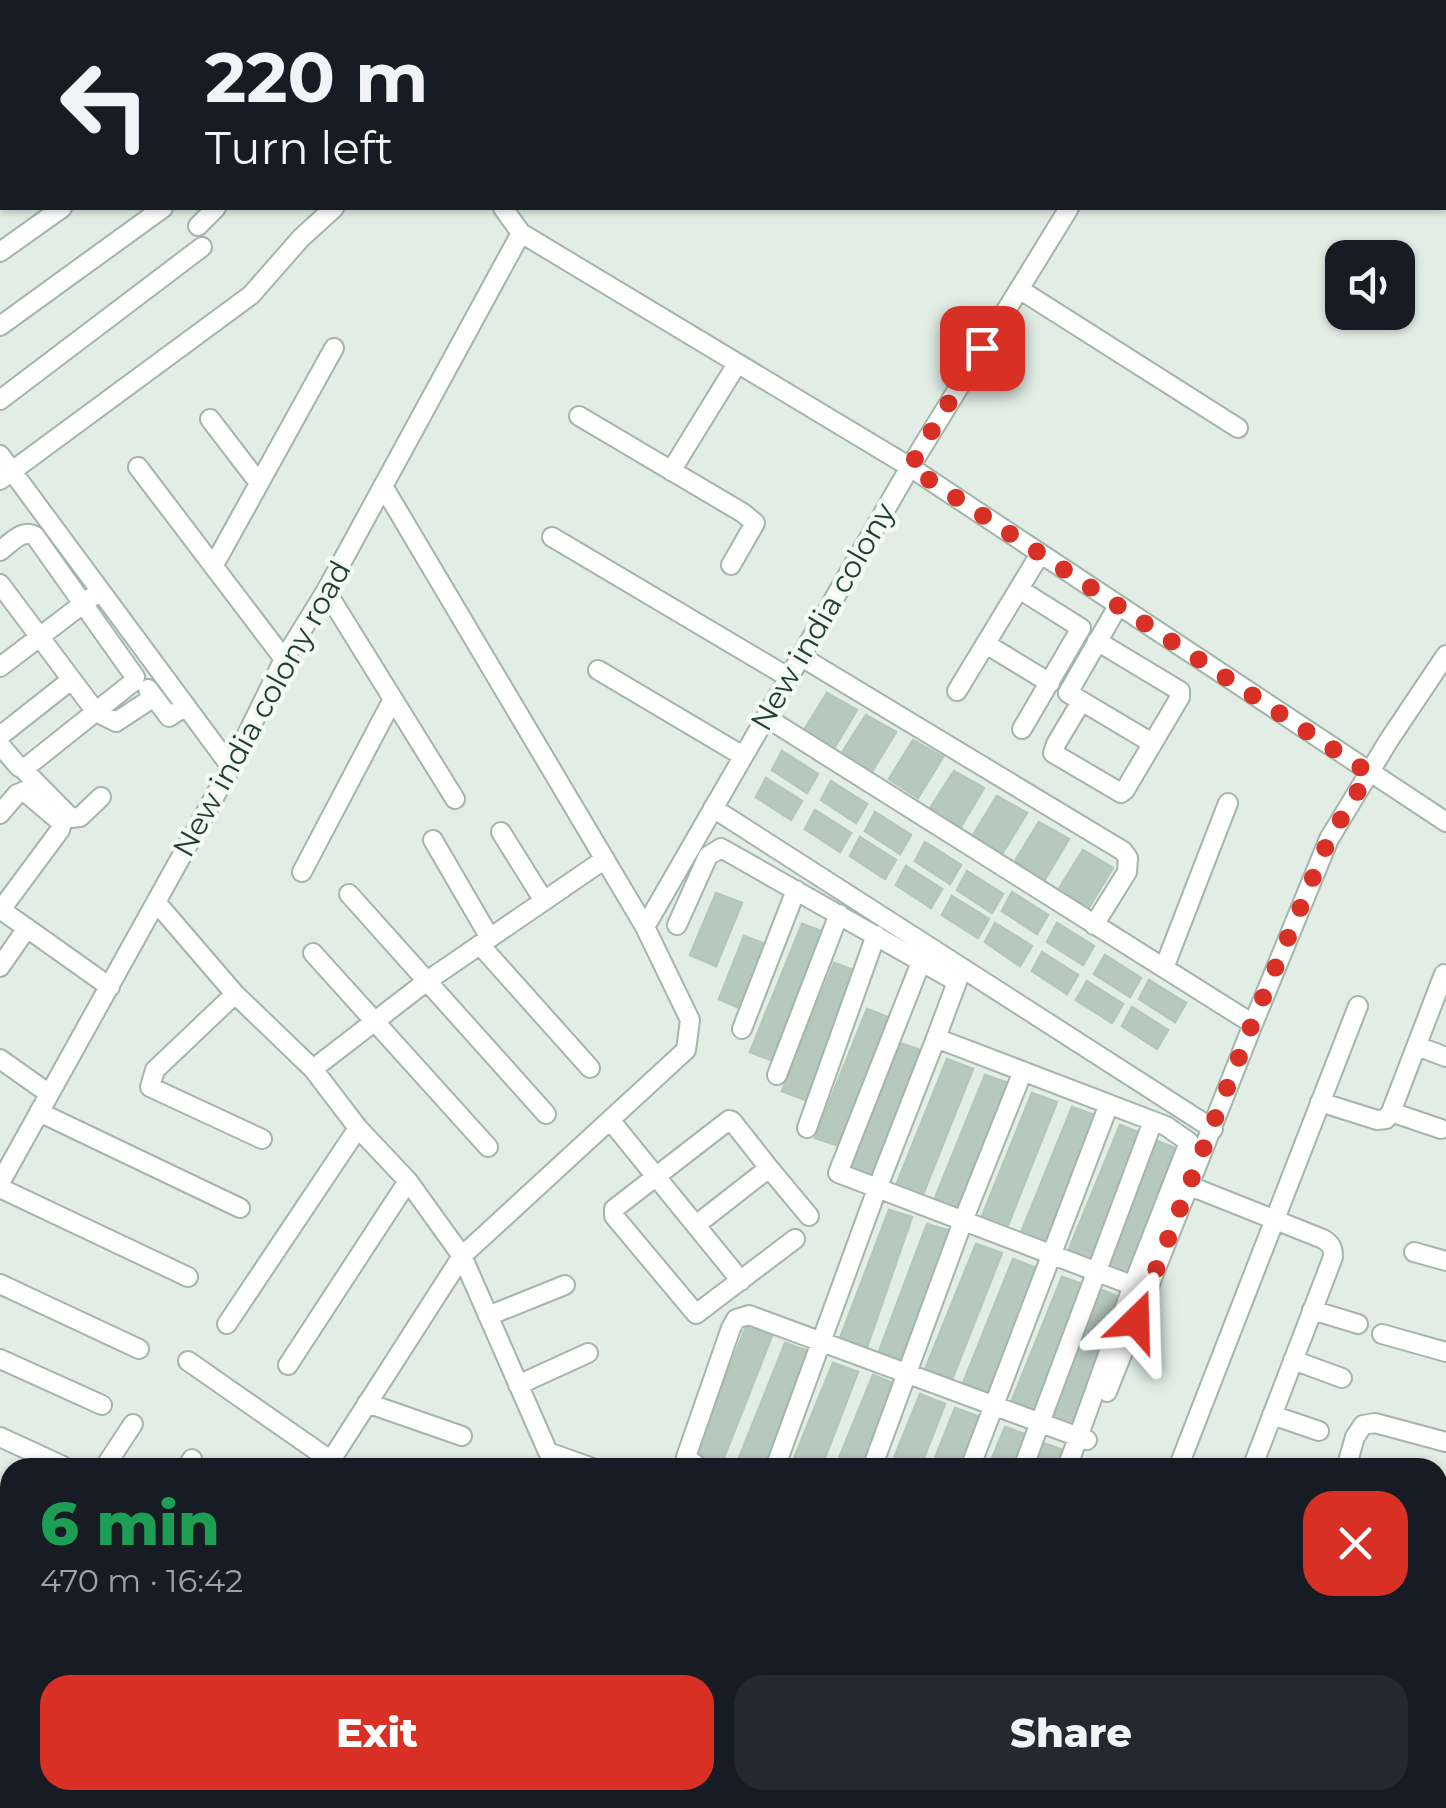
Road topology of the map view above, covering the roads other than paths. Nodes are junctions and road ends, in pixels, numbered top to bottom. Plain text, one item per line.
1 (59, 210) edge
2 (160, 210) edge
3 (214, 210) edge
4 (332, 210) edge
5 (504, 210) edge
6 (1068, 210) edge
7 (198, 226) dead end
8 (521, 233) junction
9 (202, 247) dead end
10 (0, 252) edge
11 (1019, 289) junction
12 (0, 326) edge
13 (334, 348) dead end
14 (736, 364) junction
15 (0, 400) edge
16 (579, 416) dead end
17 (210, 419) dead end
18 (1238, 428) dead end
19 (0, 455) edge
20 (910, 467) junction
21 (138, 468) dead end
22 (671, 471) junction
23 (6, 476) edge
24 (259, 483) junction
25 (383, 486) junction
26 (552, 538) dead end
27 (0, 552) edge
28 (1040, 554) junction
29 (214, 565) junction
30 (731, 565) dead end
31 (0, 584) edge
32 (1019, 589) junction
33 (100, 590) junction
34 (326, 591) junction
35 (84, 603) junction
36 (6, 606) edge
37 (1118, 606) junction
38 (39, 638) junction
39 (1098, 641) junction
40 (986, 644) junction
41 (1446, 654) edge
42 (800, 656) junction
43 (284, 659) junction
44 (0, 668) edge
45 (598, 670) dead end
46 (788, 677) junction
47 (71, 680) junction
48 (1050, 683) junction
49 (957, 692) dead end
50 (394, 699) junction
51 (1081, 702) junction
52 (186, 706) junction
53 (96, 712) junction
54 (767, 718) junction
55 (1022, 729) dead end
56 (0, 736) edge
57 (1152, 743) junction
58 (0, 745) edge
59 (743, 756) junction
60 (231, 767) junction
61 (22, 768) junction
62 (1369, 773) junction
63 (101, 797) dead end
64 (455, 799) dead end
65 (1228, 803) dead end
66 (714, 808) junction
67 (0, 814) edge
68 (1446, 822) edge
69 (501, 832) dead end
70 (433, 840) dead end
71 (605, 859) junction
72 (302, 872) dead end
73 (796, 890) junction
74 (348, 894) dead end
75 (544, 901) junction
76 (156, 902) junction
77 (0, 910) edge
78 (839, 914) junction
79 (677, 925) dead end
80 (1094, 925) junction
81 (645, 927) junction
82 (27, 928) junction
83 (876, 935) junction
84 (485, 942) junction
85 (313, 953) dead end
86 (921, 962) junction
87 (0, 967) edge
88 (1164, 968) junction
89 (1444, 974) edge
90 (427, 981) junction
91 (110, 987) junction
92 (236, 994) junction
93 (1358, 1006) dead end
94 (375, 1022) junction
95 (1252, 1024) junction
96 (742, 1029) dead end
97 (936, 1038) junction
98 (1416, 1046) junction
99 (1446, 1057) edge
100 (0, 1059) edge
101 (590, 1068) dead end
102 (314, 1069) junction
103 (1023, 1071) junction
104 (777, 1075) dead end
105 (48, 1093) junction
106 (1320, 1102) junction
107 (1109, 1104) junction
108 (39, 1112) junction
109 (1391, 1112) junction
110 (546, 1114) dead end
111 (610, 1120) junction
112 (1153, 1121) junction
113 (358, 1128) junction
114 (807, 1128) dead end
115 (1440, 1129) dead end
116 (1213, 1130) junction
117 (262, 1139) dead end
118 (488, 1147) dead end
119 (7, 1153) edge
120 (769, 1168) junction
121 (655, 1176) junction
122 (408, 1181) junction
123 (0, 1186) edge
124 (1190, 1186) junction
125 (877, 1189) junction
126 (240, 1208) dead end
127 (809, 1216) dead end
128 (1275, 1220) junction
129 (963, 1221) junction
130 (696, 1226) junction
131 (795, 1238) dead end
132 (1414, 1252) dead end
133 (1051, 1254) junction
134 (462, 1256) junction
135 (1446, 1261) edge
136 (1098, 1272) junction
137 (188, 1277) dead end
138 (742, 1281) junction
139 (0, 1284) edge
140 (565, 1285) dead end
141 (1140, 1288) junction
142 (1312, 1310) junction
143 (488, 1316) junction
144 (227, 1324) dead end
145 (1358, 1324) dead end
146 (1382, 1334) dead end
147 (820, 1342) junction
148 (139, 1349) dead end
149 (1446, 1352) edge
150 (588, 1353) dead end
151 (0, 1359) edge
152 (1293, 1360) junction
153 (188, 1361) dead end
154 (288, 1365) dead end
155 (906, 1373) junction
156 (1342, 1378) dead end
157 (518, 1385) junction
158 (367, 1404) junction
159 (102, 1405) dead end
160 (993, 1406) junction
161 (1272, 1415) junction
162 (1039, 1423) junction
163 (132, 1424) dead end
164 (1319, 1431) dead end
165 (0, 1436) edge
166 (462, 1436) dead end
167 (1083, 1439) junction
168 (1446, 1442) edge
169 (46, 1458) edge
170 (110, 1458) edge
171 (320, 1458) edge
172 (334, 1458) edge
173 (565, 1458) edge
174 (687, 1458) edge
175 (779, 1458) edge
176 (876, 1458) edge
177 (974, 1458) edge
178 (1027, 1458) edge
179 (1073, 1458) edge
180 (1079, 1458) edge
181 (1182, 1458) edge
182 (1256, 1458) edge
183 (1349, 1458) edge

1 - 10 street
2 - 12 street
3 - 7 street
4 - 23 street
5 - 8 street
6 - 11 street, New india colony
8 - 14 street
8 - 25 street, New india colony road
9 - 15 street
11 - 18 street
11 - 20 street, New india colony
13 - 24 street
14 - 20 street
14 - 22 street
16 - 22 street
17 - 24 street
19 - 23 street
20 - 28 street
20 - 42 street, New india colony
21 - 29 street
22 - 30 street
23 - 33 street
24 - 29 street
25 - 34 street, New india colony road
25 - 71 street
26 - 46 street
27 - 35 street
28 - 32 street
28 - 37 street
29 - 43 street
31 - 36 street
32 - 40 street
32 - 48 street
33 - 35 street
33 - 52 street
34 - 43 street, New india colony road
34 - 50 street
35 - 38 street
35 - 53 street
36 - 38 street
37 - 39 street
37 - 62 street
38 - 44 street
38 - 47 street
39 - 51 street
39 - 57 street
40 - 48 street
40 - 49 street
41 - 62 street
42 - 46 street, New india colony
42 - 80 street
43 - 60 street, New india colony road
45 - 59 street
46 - 54 street, New india colony
47 - 53 street
47 - 56 street
48 - 55 street
50 - 64 street
50 - 72 street
51 - 57 street
51 - 57 street
52 - 53 street
52 - 60 street
53 - 61 street
54 - 59 street, New india colony
54 - 80 street
58 - 61 street
59 - 66 street, New india colony
60 - 76 street, New india colony road
61 - 63 street
62 - 68 street
62 - 95 street
65 - 88 street
66 - 81 street, New india colony
66 - 116 street
67 - 77 street
69 - 75 street
70 - 84 street
71 - 75 street
71 - 81 street
73 - 78 street
73 - 79 street
73 - 96 street
74 - 90 street
75 - 84 street
76 - 91 street, New india colony road
76 - 92 street
77 - 82 street
78 - 83 street
78 - 104 street
80 - 88 street
81 - 111 street
82 - 87 street
82 - 91 street
83 - 86 street
83 - 114 street
84 - 90 street
84 - 101 street
85 - 94 street
86 - 97 street
86 - 125 street
88 - 95 street
89 - 98 street
90 - 94 street
90 - 110 street
91 - 105 street, New india colony road
92 - 102 street
92 - 117 street
93 - 106 street
94 - 102 street
94 - 118 street
95 - 116 street
97 - 103 street
97 - 125 street
98 - 99 street
98 - 109 street
100 - 105 street
102 - 113 street
103 - 107 street
103 - 129 street
105 - 108 street, New india colony road
106 - 109 street
106 - 128 street
107 - 112 street
107 - 133 street
108 - 119 street, New india colony road
108 - 126 street
109 - 115 street
111 - 121 street
111 - 134 street
112 - 136 street
112 - 141 street
113 - 122 street
113 - 144 street
116 - 124 street
119 - 123 street, New india colony road
120 - 121 street
120 - 127 street
120 - 130 street
121 - 130 street
121 - 138 street
122 - 134 street
122 - 154 street
123 - 137 street
124 - 128 street
124 - 141 street
125 - 129 street
125 - 147 street
128 - 142 street
128 - 181 street
129 - 133 street
129 - 155 street
130 - 138 street
131 - 138 street
132 - 135 street
133 - 136 street
133 - 160 street
134 - 143 street
134 - 158 street
136 - 141 street
136 - 162 street
139 - 148 street
140 - 143 street
141 - 167 street
142 - 145 street
142 - 152 street
143 - 157 street
146 - 149 street
147 - 155 street
147 - 174 street
147 - 175 street
150 - 157 street
151 - 159 street
152 - 156 street
152 - 161 street
153 - 171 street
155 - 160 street
155 - 176 street
157 - 173 street
158 - 166 street
158 - 172 street
160 - 162 street
160 - 177 street
161 - 164 street
161 - 182 street
162 - 167 street
162 - 178 street
163 - 170 street
165 - 169 street
167 - 179 street
167 - 180 street
168 - 183 street

